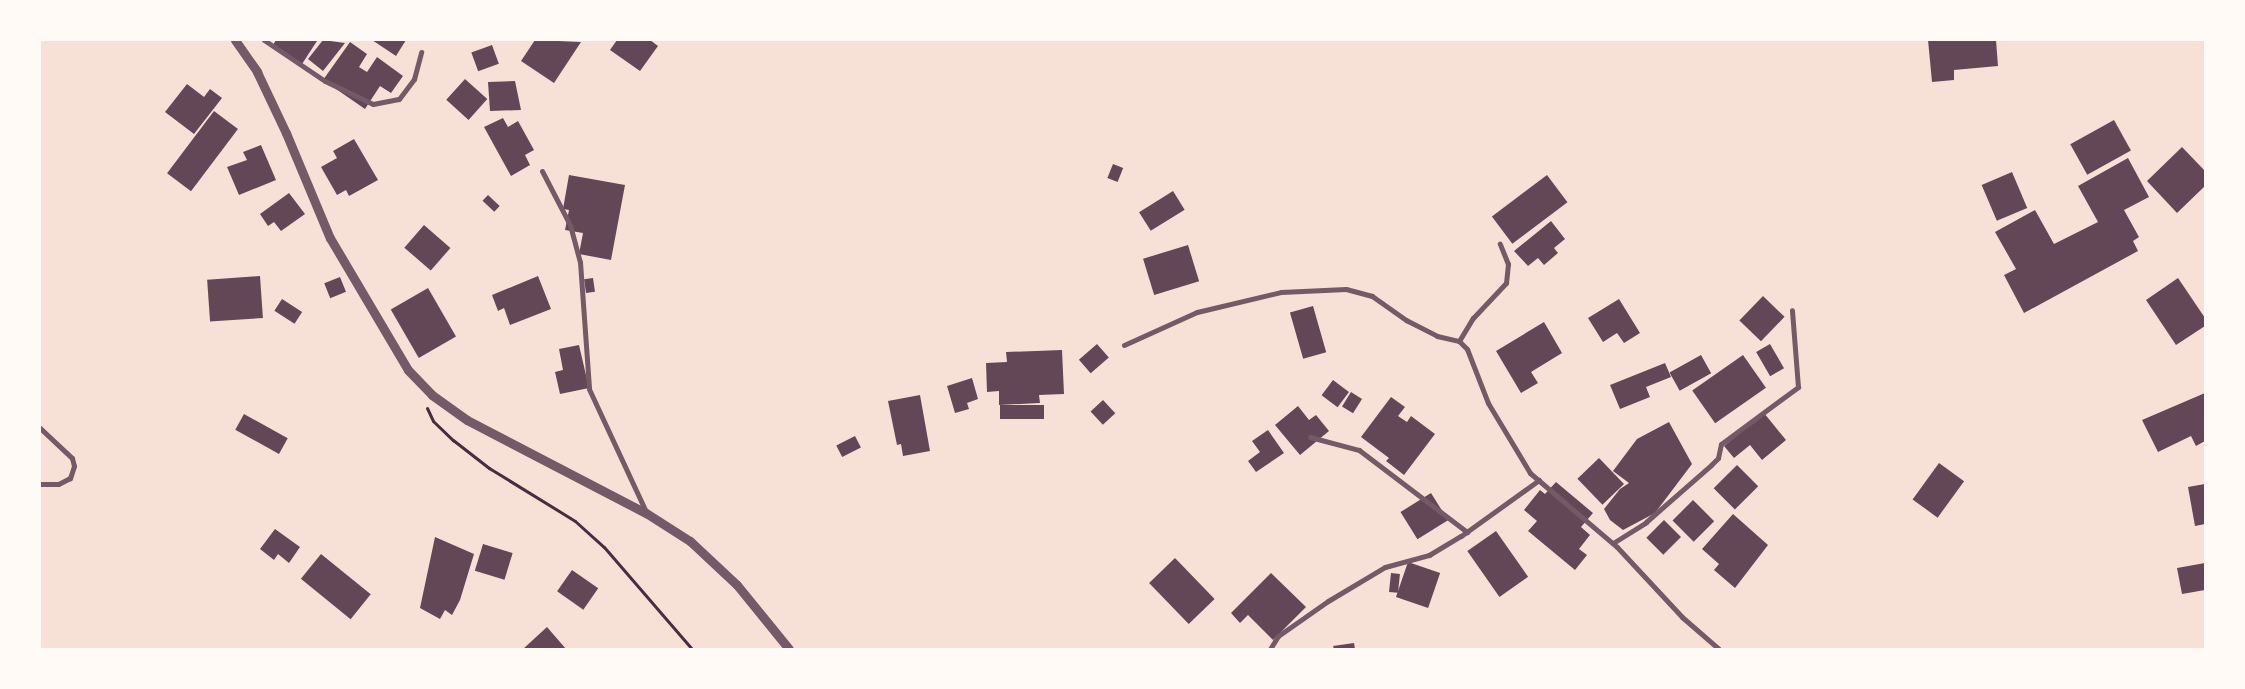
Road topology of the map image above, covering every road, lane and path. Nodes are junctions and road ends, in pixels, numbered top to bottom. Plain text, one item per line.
1 (235, 40) edge
2 (264, 40) edge
3 (421, 52) dead end
4 (542, 171) dead end
5 (1500, 244) dead end
6 (1792, 310) dead end
7 (1459, 341) junction
8 (1124, 345) dead end
9 (425, 404) dead end
10 (40, 428) edge
11 (1310, 437) dead end
12 (1539, 480) junction
13 (40, 484) edge
14 (646, 513) junction
15 (1467, 532) junction
16 (1613, 544) junction
17 (692, 649) edge
18 (789, 649) edge
19 (1270, 649) edge
20 (1719, 649) edge

1 - 14 street
2 - 3 street
4 - 14 street
5 - 7 street
6 - 16 street
7 - 8 street
7 - 12 street
9 - 17 path
10 - 13 street
11 - 15 street
12 - 15 street
12 - 16 street
14 - 18 street
15 - 19 street
16 - 20 street

